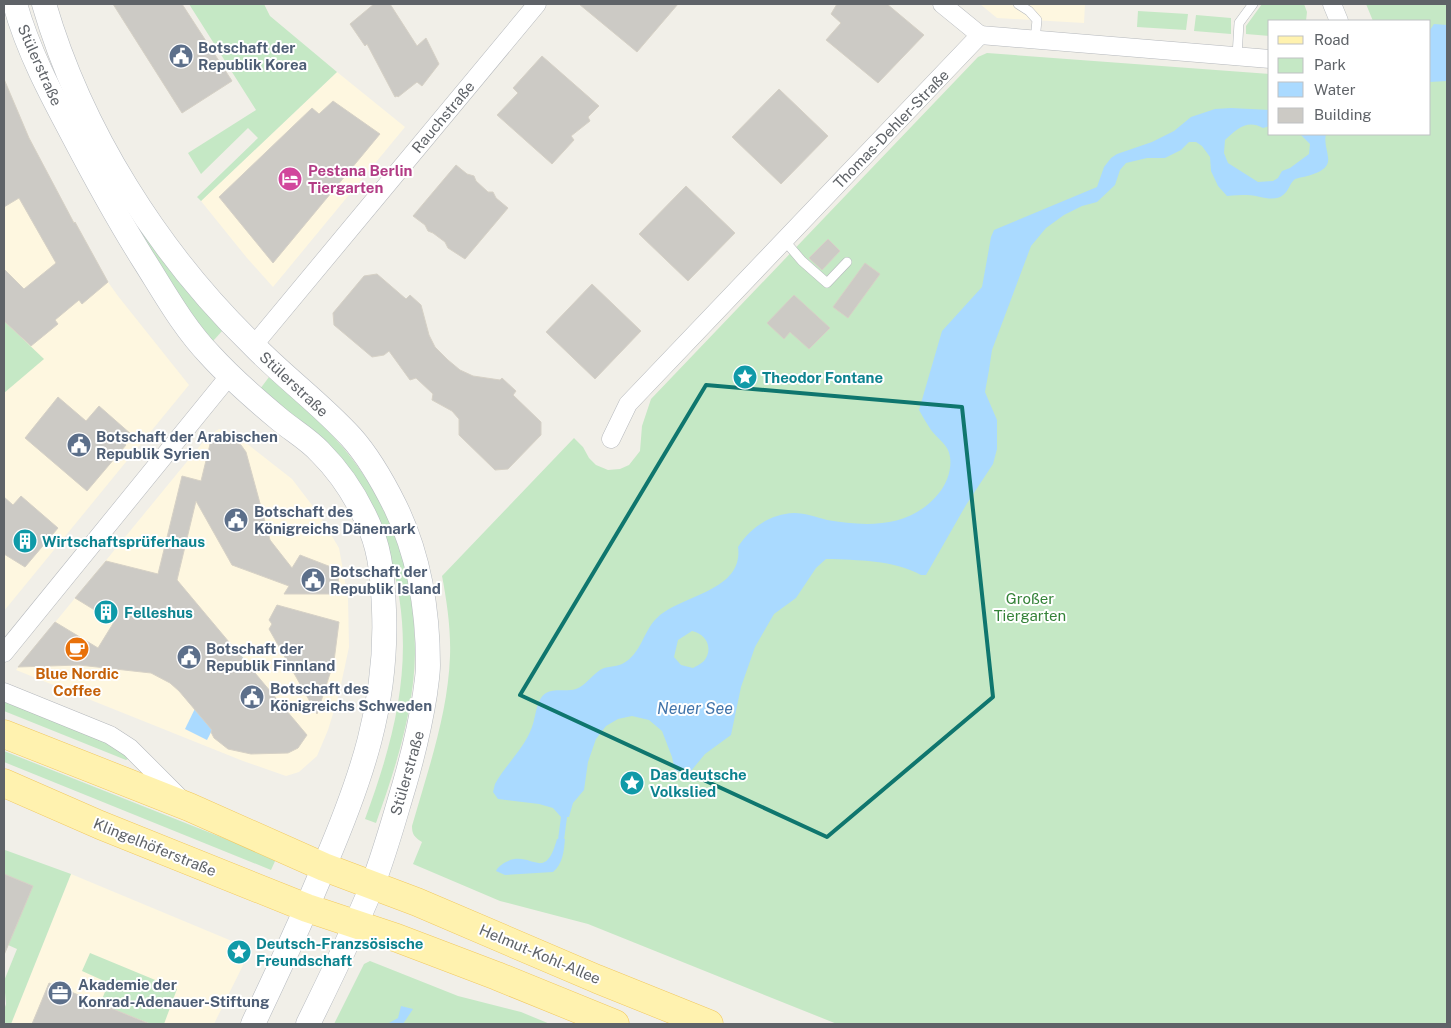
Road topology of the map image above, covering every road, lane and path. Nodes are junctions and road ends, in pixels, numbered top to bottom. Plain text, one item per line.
1 (15, 4) edge
2 (44, 4) edge
3 (537, 4) edge
4 (942, 4) edge
5 (1018, 4) edge
6 (1253, 4) edge
7 (1332, 4) edge
8 (1339, 20) edge
9 (980, 35) junction
10 (1036, 40) junction
11 (1237, 56) junction
12 (1268, 59) edge
13 (784, 240) junction
14 (847, 262) dead end
15 (254, 346) junction
16 (230, 375) junction
17 (611, 439) dead end
18 (4, 653) edge
19 (4, 692) edge
20 (4, 734) edge
21 (4, 782) edge
22 (189, 807) junction
23 (324, 867) junction
24 (372, 886) junction
25 (307, 908) junction
26 (355, 925) junction
27 (253, 1024) edge
28 (308, 1024) edge
29 (615, 1024) edge
30 (709, 1024) edge

1 - 16 main road, Stülerstraße
2 - 15 main road, Stülerstraße
3 - 15 street, Rauchstraße
4 - 9 street
5 - 10 lane
6 - 11 lane
7 - 8 street
9 - 10 street
9 - 13 street, Thomas-Dehler-Straße
10 - 11 street
11 - 12 street
13 - 14 lane
13 - 17 street, Thomas-Dehler-Straße
15 - 16 main road, Stülerstraße
15 - 24 main road, Stülerstraße
16 - 18 street
16 - 23 main road, Stülerstraße
19 - 22 street
20 - 22 main road
21 - 25 main road, Klingelhöferstraße
22 - 23 main road
23 - 24 main road
23 - 25 main road, Stülerstraße
24 - 26 main road, Stülerstraße
24 - 30 main road, Helmut-Kohl-Allee
25 - 26 main road
25 - 27 main road, Stülerstraße
26 - 28 main road, Stülerstraße
26 - 29 main road

